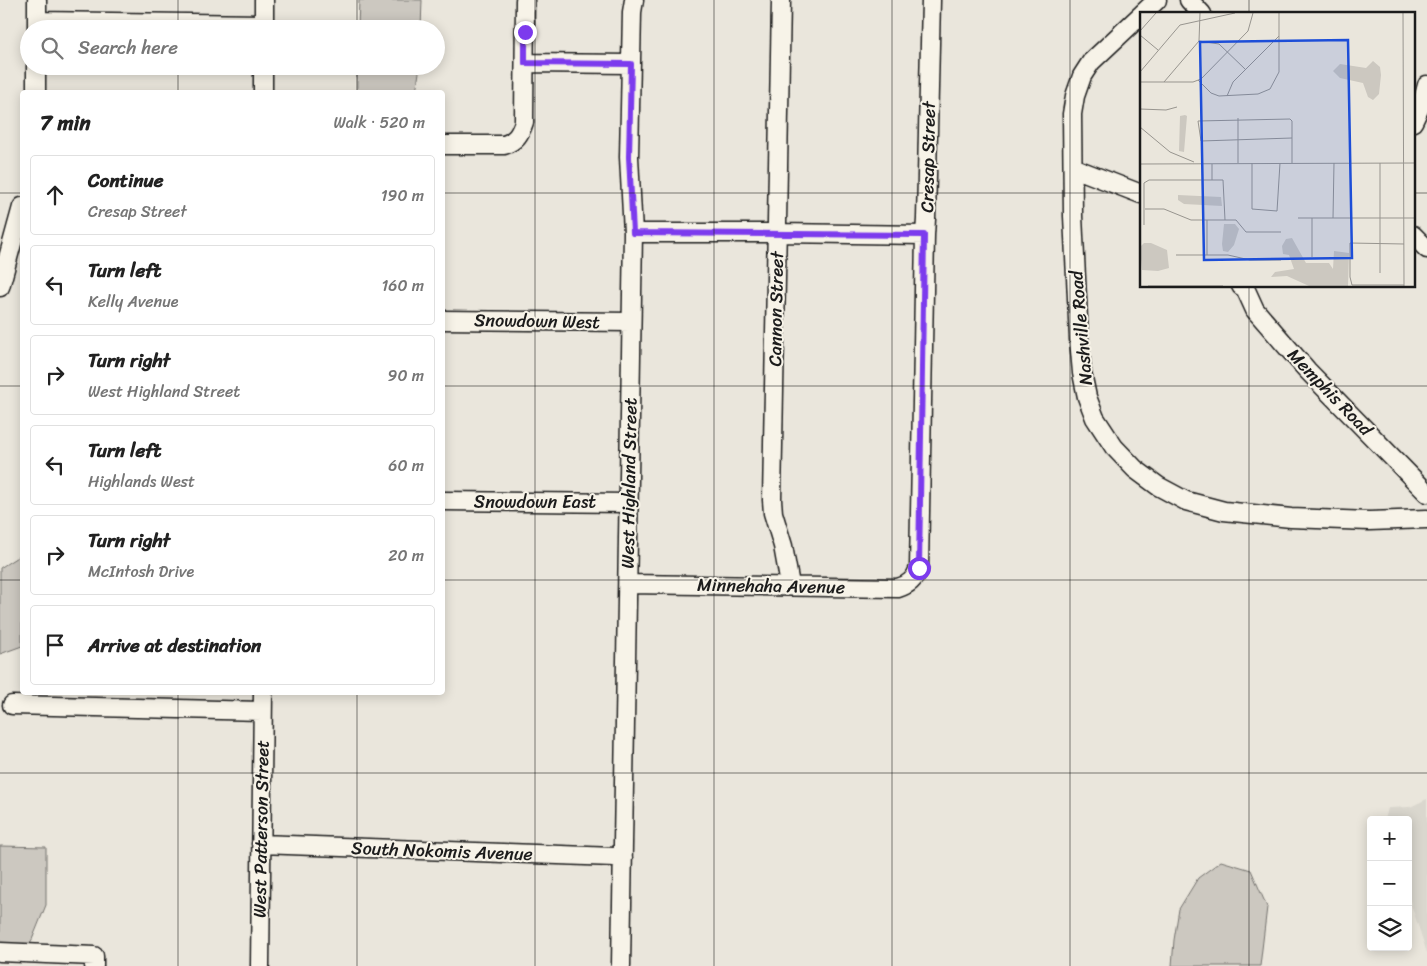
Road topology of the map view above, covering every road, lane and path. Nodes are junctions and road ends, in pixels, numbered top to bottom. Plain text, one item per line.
1 (37, 0) edge
2 (264, 0) edge
3 (525, 0) edge
4 (634, 0) edge
5 (781, 0) edge
6 (931, 0) edge
7 (1157, 0) edge
8 (1189, 0) edge
9 (1143, 12) edge
10 (1200, 12) edge
11 (1140, 15) edge
12 (37, 20) edge
13 (264, 20) edge
14 (525, 63) junction
15 (631, 64) junction
16 (36, 75) edge
17 (263, 75) edge
18 (1427, 86) edge
19 (36, 90) edge
20 (263, 90) edge
21 (1414, 120) edge
22 (445, 145) edge
23 (1074, 168) junction
24 (1140, 194) edge
25 (20, 214) edge
26 (633, 233) junction
27 (777, 233) junction
28 (924, 235) junction
29 (1414, 236) edge
30 (1427, 249) edge
31 (0, 287) edge
32 (1245, 288) edge
33 (445, 320) edge
34 (631, 322) junction
35 (1427, 492) edge
36 (445, 501) edge
37 (628, 503) junction
38 (1427, 519) edge
39 (911, 581) joint
40 (628, 584) junction
41 (790, 586) junction
42 (263, 695) edge
43 (12, 704) dead end
44 (262, 711) junction
45 (260, 844) junction
46 (623, 858) junction
47 (0, 952) edge
48 (94, 961) edge
49 (260, 966) edge
50 (622, 966) edge

1 - 12 street
2 - 13 street
3 - 14 street
4 - 15 street, West Highland Street
5 - 27 street, Cannon Street
6 - 28 street, Cresap Street
7 - 9 street, Nashville Road
8 - 10 street
11 - 23 street, Nashville Road
14 - 15 street
14 - 22 street
15 - 26 street, West Highland Street
16 - 19 street
17 - 20 street
18 - 21 street
23 - 24 street
23 - 38 street, Nashville Road
25 - 31 street
26 - 27 street
26 - 34 street, West Highland Street
27 - 28 street
27 - 41 street, Cannon Street
28 - 39 street, Cresap Street
29 - 30 street
32 - 35 street, Memphis Road
33 - 34 street, Snowdown West
34 - 37 street, West Highland Street
36 - 37 street, Snowdown East
37 - 40 street, West Highland Street
39 - 41 street, Minnehaha Avenue
40 - 41 street, Minnehaha Avenue
40 - 46 street, West Highland Street
42 - 44 street, West Patterson Street
43 - 44 street
44 - 45 street, West Patterson Street
45 - 46 street, South Nokomis Avenue
45 - 49 street, West Patterson Street
46 - 50 street, West Highland Street
47 - 48 street

